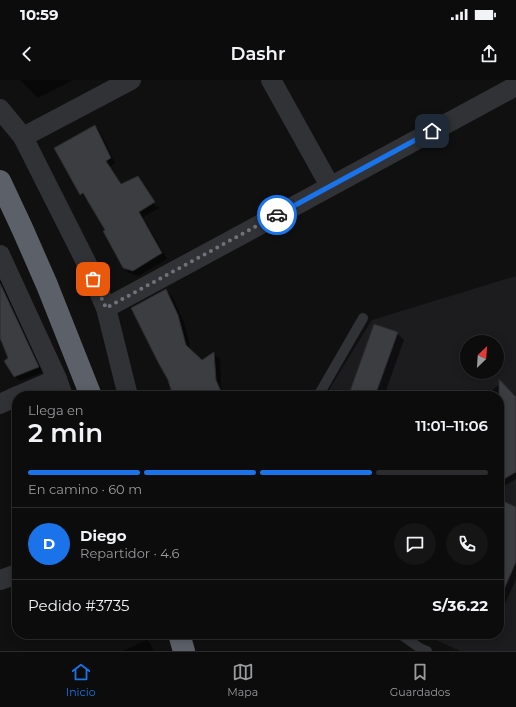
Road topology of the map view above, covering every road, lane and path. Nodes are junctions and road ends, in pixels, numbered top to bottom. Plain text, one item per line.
1 (131, 80) edge
2 (271, 80) edge
3 (516, 86) edge
4 (0, 109) edge
5 (23, 137) junction
6 (0, 181) edge
7 (330, 186) junction
8 (0, 255) edge
9 (106, 308) junction
10 (363, 318) dead end
11 (60, 388) edge
12 (44, 391) edge
13 (89, 391) edge
14 (127, 391) edge
15 (321, 391) edge
16 (12, 399) edge
17 (0, 404) edge
18 (12, 576) edge
19 (0, 580) edge
20 (180, 639) edge
21 (407, 639) edge
22 (184, 651) edge
23 (427, 651) edge

1 - 5 street
2 - 7 street
3 - 7 street
4 - 5 street
5 - 9 street
6 - 13 highway
7 - 9 street
8 - 11 street
9 - 14 street
10 - 15 lane
11 - 12 street
16 - 17 street
18 - 19 street
20 - 22 highway
21 - 23 lane

